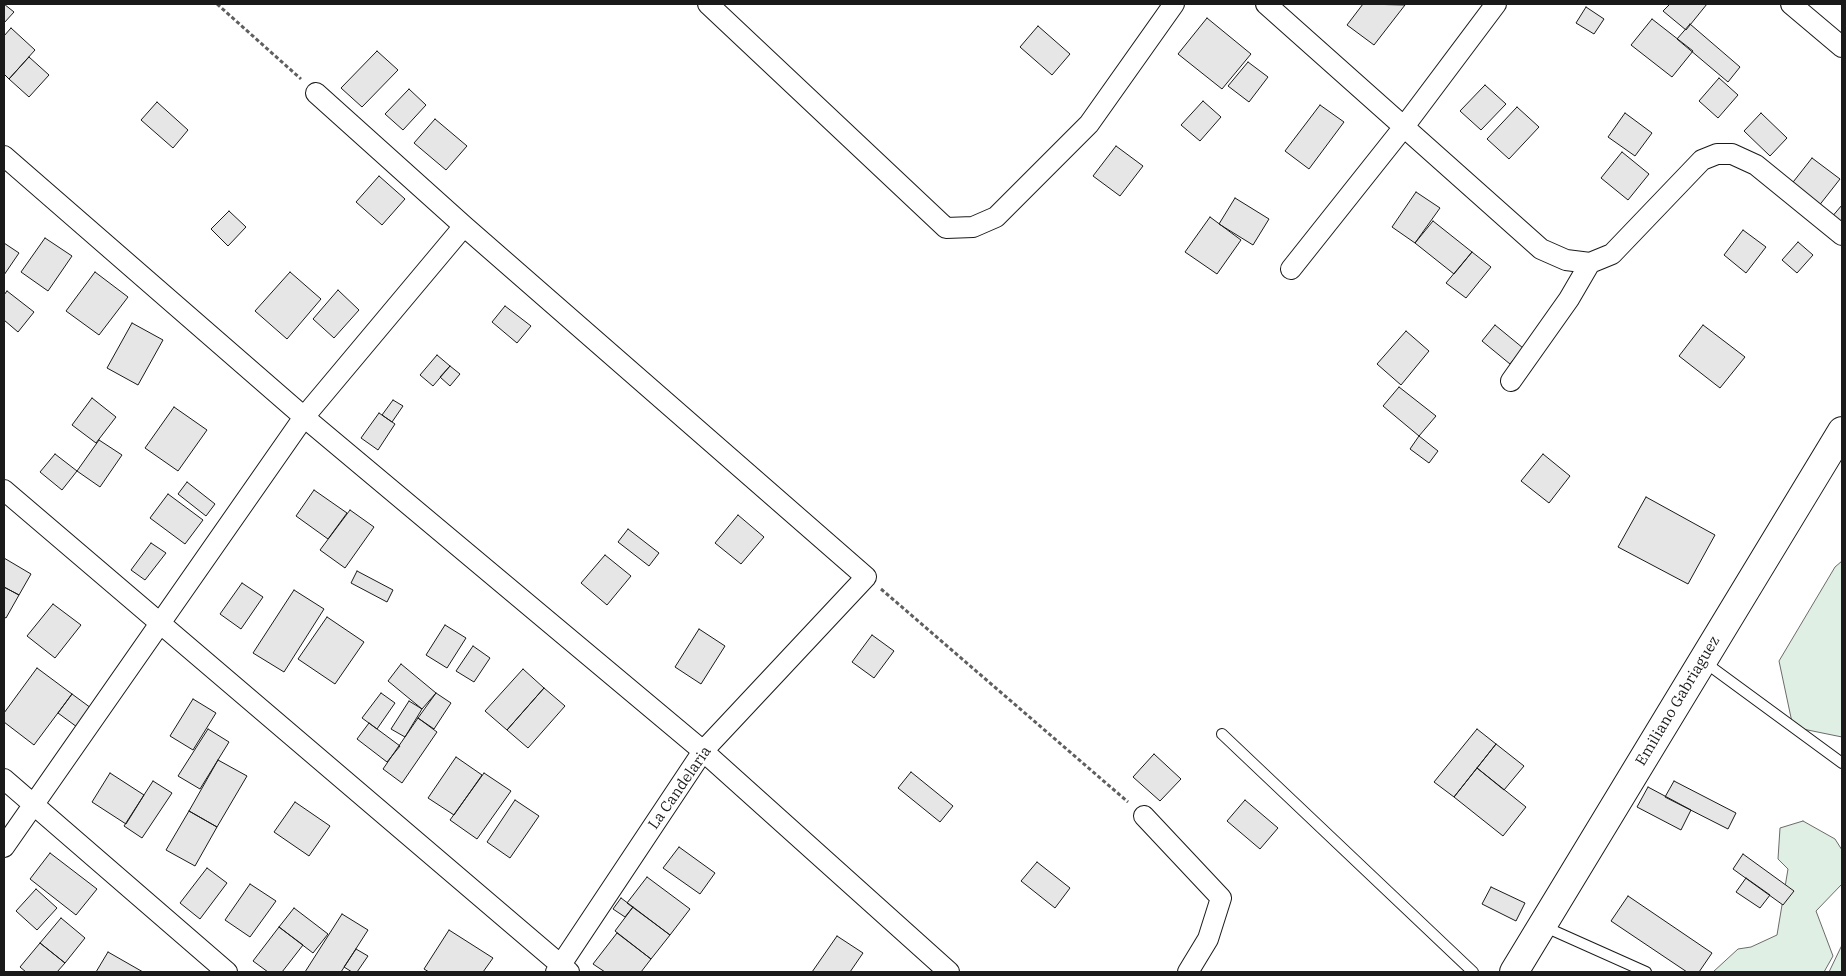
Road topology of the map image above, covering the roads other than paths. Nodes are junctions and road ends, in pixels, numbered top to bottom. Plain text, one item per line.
1 (708, 4) edge
2 (1174, 4) edge
3 (1266, 4) edge
4 (1496, 4) edge
5 (1791, 4) edge
6 (1842, 47) edge
7 (316, 93) road end
8 (1404, 128) junction
9 (4, 156) edge
10 (464, 226) junction
11 (1842, 235) edge
12 (1590, 263) junction
13 (1291, 269) dead end
14 (1511, 381) dead end
15 (304, 417) junction
16 (1842, 431) edge
17 (4, 490) edge
18 (160, 623) junction
19 (1702, 660) junction
20 (1222, 734) dead end
21 (703, 751) junction
22 (1842, 763) edge
23 (4, 779) edge
24 (34, 803) junction
25 (1144, 816) road end
26 (4, 848) edge
27 (1542, 926) junction
28 (562, 970) edge
29 (227, 972) edge
30 (949, 972) edge
31 (1188, 972) edge
32 (1473, 972) edge
33 (1514, 972) edge
34 (1646, 972) edge

1 - 2 street
3 - 8 street
4 - 8 street
5 - 6 street
7 - 10 street
8 - 12 street
8 - 13 street
9 - 15 street
10 - 15 street
10 - 21 street, La Candelaria
11 - 12 street
12 - 14 street
15 - 18 street
15 - 21 street
16 - 19 main road, Emiliano Gabriaguez
17 - 18 street
18 - 24 street
18 - 28 street
19 - 22 lane
19 - 27 main road, Emiliano Gabriaguez
20 - 32 lane
21 - 28 street, La Candelaria
21 - 30 street
23 - 24 street
24 - 26 street
24 - 29 street
25 - 31 street
27 - 33 main road, Emiliano Gabriaguez
27 - 34 lane

